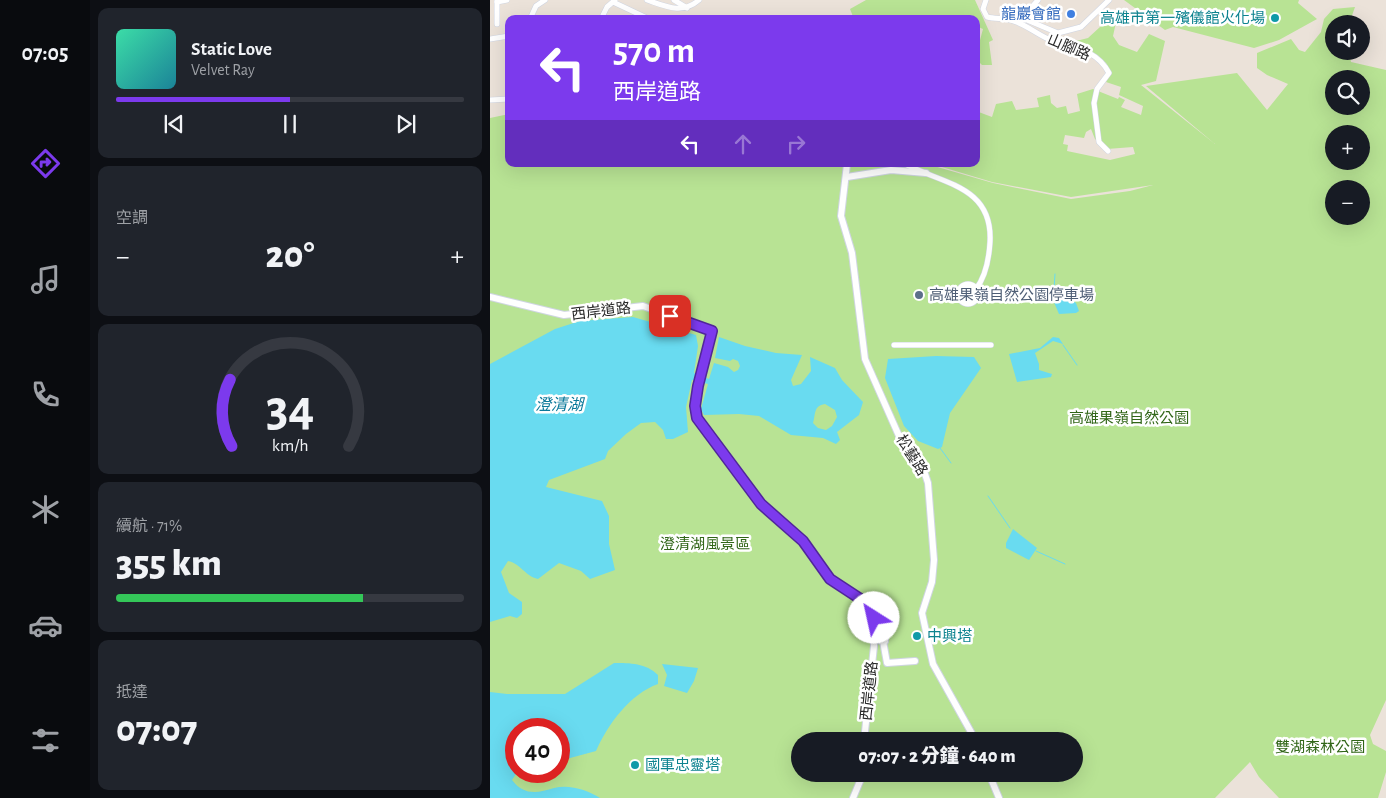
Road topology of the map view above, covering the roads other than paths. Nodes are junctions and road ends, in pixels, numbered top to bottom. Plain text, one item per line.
1 (507, 0) edge
2 (545, 0) edge
3 (647, 0) edge
4 (674, 0) edge
5 (699, 0) edge
6 (986, 0) edge
7 (1038, 0) edge
8 (1109, 0) edge
9 (497, 1) edge
10 (614, 1) edge
11 (687, 8) junction
12 (532, 15) edge
13 (604, 15) edge
14 (641, 15) edge
15 (497, 24) dead end
16 (505, 37) edge
17 (490, 39) edge
18 (490, 100) edge
19 (505, 100) edge
20 (1108, 151) dead end
21 (847, 167) edge
22 (847, 167) edge
23 (912, 167) edge
24 (926, 173) junction
25 (847, 177) junction
26 (843, 196) junction
27 (976, 289) dead end
28 (490, 298) edge
29 (894, 345) dead end
30 (991, 345) dead end
31 (874, 616) junction
32 (874, 641) junction
33 (883, 641) junction
34 (914, 661) dead end
35 (865, 732) edge
36 (971, 732) edge
37 (859, 782) edge
38 (992, 782) edge
39 (854, 798) edge
40 (999, 798) edge

1 - 9 street
2 - 12 street
3 - 11 street
4 - 11 street
5 - 11 street
6 - 20 street, 山腳路
7 - 8 street
9 - 15 street
10 - 13 street
10 - 14 street
16 - 17 street
18 - 19 street
21 - 25 street, 松藝路
22 - 26 street
23 - 24 street
24 - 25 street
24 - 27 street
25 - 26 street, 松藝路
26 - 36 street, 松藝路
28 - 31 street, 西岸道路
29 - 30 street
31 - 32 street, 西岸道路
31 - 33 street, 西岸道路
32 - 33 street, 西岸道路
32 - 35 street, 西岸道路
33 - 34 street, 西岸道路
37 - 39 street
38 - 40 street

